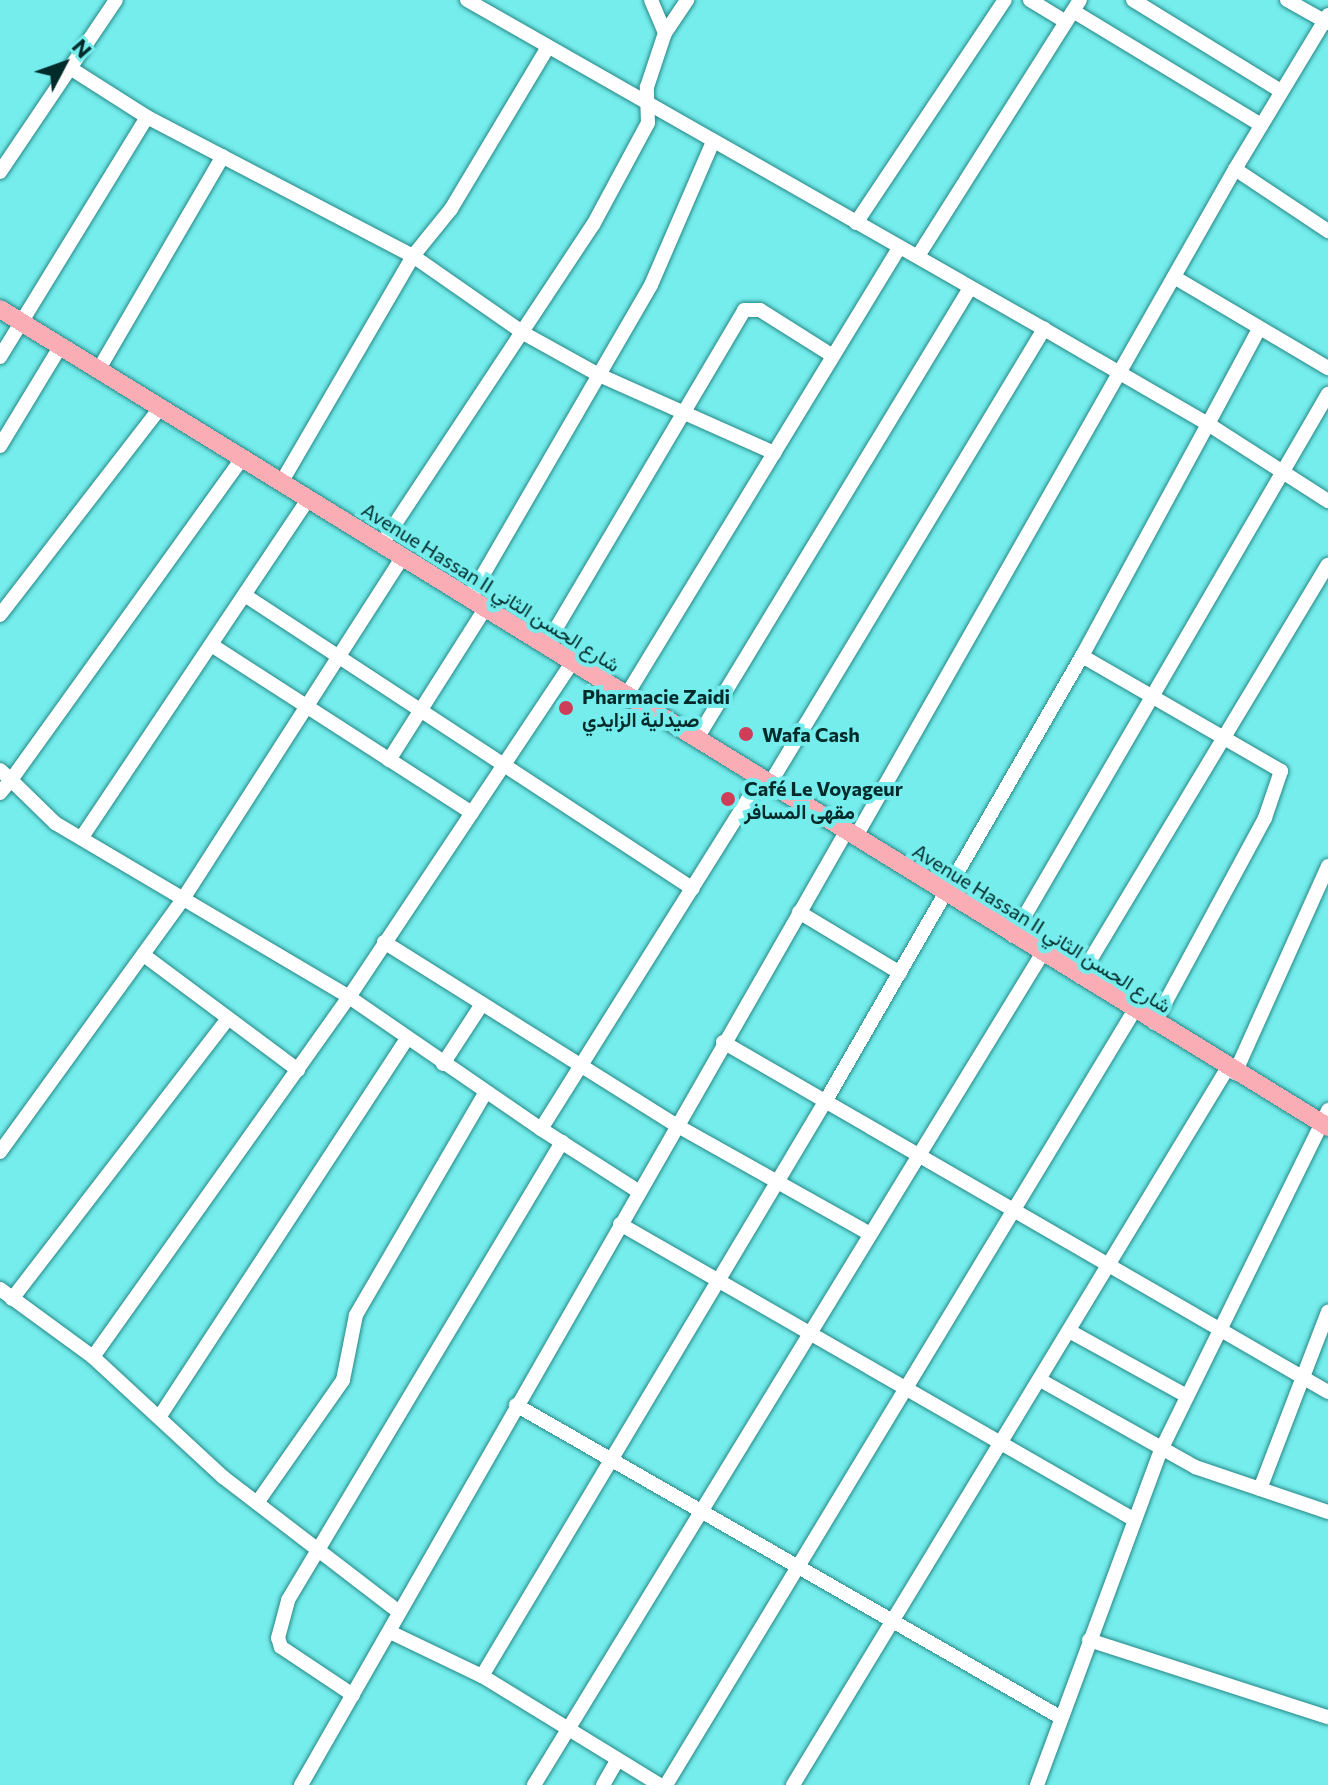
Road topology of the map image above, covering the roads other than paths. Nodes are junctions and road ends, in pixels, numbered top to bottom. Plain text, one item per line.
1 (116, 0) edge
2 (467, 0) edge
3 (651, 0) edge
4 (687, 0) edge
5 (1005, 0) edge
6 (1030, 0) edge
7 (1133, 0) edge
8 (1287, 0) edge
9 (1073, 11) edge
10 (1326, 20) edge
11 (665, 33) junction
12 (548, 47) junction
13 (70, 68) junction
14 (1281, 91) junction
15 (649, 105) junction
16 (147, 117) junction
17 (1261, 125) junction
18 (713, 142) junction
19 (223, 156) junction
20 (1235, 169) junction
21 (0, 172) edge
22 (856, 223) junction
23 (1328, 231) edge
24 (899, 248) junction
25 (413, 256) junction
26 (918, 256) junction
27 (1174, 277) junction
28 (970, 288) junction
29 (0, 309) edge
30 (22, 322) junction
31 (1044, 329) junction
32 (1259, 329) junction
33 (525, 334) junction
34 (60, 347) junction
35 (833, 356) junction
36 (0, 357) edge
37 (1328, 368) edge
38 (99, 369) junction
39 (599, 375) junction
40 (1121, 376) junction
41 (1328, 394) edge
42 (160, 408) junction
43 (683, 413) junction
44 (1208, 424) junction
45 (0, 446) edge
46 (774, 453) junction
47 (242, 459) junction
48 (1282, 472) junction
49 (281, 483) junction
50 (308, 500) junction
51 (1328, 501) edge
52 (381, 545) junction
53 (402, 558) junction
54 (1328, 565) edge
55 (246, 596) junction
56 (477, 604) junction
57 (0, 615) edge
58 (213, 646) junction
59 (545, 647) junction
60 (1082, 656) junction
61 (342, 657) junction
62 (571, 664) junction
63 (626, 696) junction
64 (1154, 696) junction
65 (422, 708) junction
66 (310, 709) junction
67 (1223, 736) junction
68 (696, 740) junction
69 (389, 760) junction
70 (505, 764) junction
71 (5, 775) edge
72 (765, 782) junction
73 (0, 793) edge
74 (472, 813) junction
75 (851, 835) junction
76 (82, 837) junction
77 (1328, 866) edge
78 (693, 889) junction
79 (946, 894) junction
80 (183, 899) junction
81 (799, 912) junction
82 (1013, 936) junction
83 (384, 942) junction
84 (1042, 954) junction
85 (145, 956) junction
86 (900, 973) junction
87 (1080, 977) junction
88 (349, 997) junction
89 (482, 1004) junction
90 (1134, 1011) junction
91 (228, 1019) junction
92 (1154, 1023) junction
93 (407, 1039) junction
94 (723, 1042) junction
95 (443, 1064) junction
96 (579, 1065) junction
97 (298, 1070) junction
98 (1231, 1071) junction
99 (485, 1093) junction
100 (825, 1102) junction
101 (1326, 1120) edge
102 (676, 1125) junction
103 (541, 1129) junction
104 (562, 1142) junction
105 (0, 1152) edge
106 (918, 1158) junction
107 (776, 1180) junction
108 (638, 1191) junction
109 (1012, 1211) junction
110 (620, 1224) junction
111 (870, 1234) junction
112 (1107, 1267) junction
113 (718, 1280) junction
114 (6, 1294) edge
115 (1328, 1312) edge
116 (1219, 1331) junction
117 (1071, 1332) junction
118 (812, 1335) junction
119 (93, 1357) junction
120 (1303, 1379) junction
121 (1042, 1381) junction
122 (907, 1390) junction
123 (1328, 1392) edge
124 (1187, 1396) junction
125 (516, 1405) junction
126 (160, 1416) junction
127 (1001, 1445) junction
128 (1161, 1450) junction
129 (612, 1461) junction
130 (1260, 1489) junction
131 (257, 1503) junction
132 (1328, 1512) edge
133 (705, 1514) junction
134 (1133, 1519) junction
135 (315, 1547) junction
136 (799, 1569) junction
137 (399, 1612) junction
138 (892, 1623) junction
139 (390, 1632) junction
140 (1089, 1640) junction
141 (482, 1676) junction
142 (353, 1695) junction
143 (1060, 1717) junction
144 (1328, 1717) edge
145 (567, 1730) junction
146 (617, 1761) junction
147 (301, 1785) edge
148 (534, 1785) edge
149 (603, 1785) edge
150 (663, 1785) edge
151 (793, 1785) edge
152 (1037, 1785) edge

1 - 13 street
2 - 12 street
3 - 11 street
4 - 11 street
5 - 22 street
6 - 9 street
7 - 14 street
8 - 10 street
9 - 17 street
9 - 26 street
10 - 14 street
11 - 15 street
12 - 15 street
12 - 25 street
13 - 16 street
13 - 21 street
14 - 17 street
15 - 18 street
15 - 33 street
16 - 19 street
16 - 30 street
17 - 20 street
18 - 22 street
18 - 39 street
19 - 25 street
19 - 38 street
20 - 23 street
20 - 27 street
22 - 24 street
24 - 26 street
24 - 35 street
25 - 33 street
25 - 49 street
26 - 28 street
27 - 32 street
27 - 40 street
28 - 31 street
28 - 68 street
29 - 30 main road, Avenue Hassan II شارع الحسن الثاني
30 - 34 main road, Avenue Hassan II شارع الحسن الثاني
30 - 36 street
31 - 40 street
31 - 72 street
32 - 37 street
32 - 44 street
33 - 39 street
33 - 52 street
34 - 38 main road, Avenue Hassan II شارع الحسن الثاني
34 - 45 street
35 - 43 street
35 - 46 street
38 - 42 main road, Avenue Hassan II شارع الحسن الثاني
39 - 43 street
39 - 56 street
40 - 44 street
40 - 75 street
41 - 48 street
42 - 47 main road, Avenue Hassan II شارع الحسن الثاني
42 - 57 street
43 - 46 street
43 - 59 street
44 - 48 street
44 - 60 street
46 - 63 street
47 - 49 main road, Avenue Hassan II شارع الحسن الثاني
47 - 71 street
48 - 51 street
48 - 64 street
49 - 50 main road, Avenue Hassan II شارع الحسن الثاني
50 - 52 main road, Avenue Hassan II شارع الحسن الثاني
50 - 55 street
52 - 53 main road, Avenue Hassan II شارع الحسن الثاني
53 - 56 main road, Avenue Hassan II شارع الحسن الثاني
53 - 61 street
54 - 67 street
55 - 58 street
55 - 61 street
56 - 59 main road, Avenue Hassan II شارع الحسن الثاني
56 - 65 street
58 - 66 street
58 - 76 street
59 - 62 main road, Avenue Hassan II شارع الحسن الثاني
60 - 64 street
60 - 79 street
61 - 65 street
61 - 66 street
62 - 63 main road, Avenue Hassan II شارع الحسن الثاني
62 - 70 street
63 - 68 main road, Avenue Hassan II شارع الحسن الثاني
64 - 67 street
64 - 82 street
65 - 69 street
65 - 70 street
66 - 69 street
66 - 80 street
67 - 87 street
67 - 92 street
68 - 72 main road, Avenue Hassan II شارع الحسن الثاني
69 - 74 street
70 - 74 street
70 - 78 street
71 - 73 street
71 - 76 street
72 - 75 main road, Avenue Hassan II شارع الحسن الثاني
72 - 78 street
74 - 83 street
75 - 79 main road, Avenue Hassan II شارع الحسن الثاني
75 - 81 street
76 - 80 street
77 - 98 street
78 - 96 street
79 - 82 main road, Avenue Hassan II شارع الحسن الثاني
79 - 86 street
80 - 85 street
80 - 88 street
81 - 86 street
81 - 94 street
82 - 84 main road, Avenue Hassan II شارع الحسن الثاني
83 - 88 street
83 - 89 street
84 - 87 main road, Avenue Hassan II شارع الحسن الثاني
84 - 106 street
85 - 91 street
85 - 105 street
86 - 100 street
87 - 90 main road, Avenue Hassan II شارع الحسن الثاني
88 - 93 street
88 - 97 street
89 - 95 street
89 - 96 street
90 - 92 main road, Avenue Hassan II شارع الحسن الثاني
90 - 109 street
91 - 97 street
91 - 114 street
92 - 98 main road, Avenue Hassan II شارع الحسن الثاني
93 - 95 street
93 - 126 street
94 - 100 street
94 - 102 street
95 - 99 street
96 - 102 street
96 - 103 street
97 - 119 street
98 - 101 main road, Avenue Hassan II شارع الحسن الثاني
98 - 112 street
99 - 103 street
99 - 131 street
100 - 106 street
100 - 107 street
101 - 116 street
102 - 107 street
102 - 108 street
103 - 104 street
104 - 108 street
104 - 135 street
106 - 109 street
106 - 111 street
107 - 111 street
107 - 113 street
108 - 110 street
109 - 112 street
109 - 122 street
110 - 113 street
110 - 125 street
111 - 118 street
112 - 116 street
112 - 117 street
113 - 118 street
113 - 129 street
114 - 119 street
115 - 120 street
116 - 120 street
116 - 124 street
117 - 121 street
117 - 124 street
118 - 122 street
118 - 133 street
119 - 126 street
120 - 123 street
120 - 130 street
121 - 127 street
121 - 128 street
122 - 127 street
122 - 136 street
124 - 128 street
125 - 129 street
125 - 137 street
126 - 131 street
127 - 134 street
127 - 138 street
128 - 130 street
128 - 134 street
129 - 133 street
129 - 141 street
130 - 132 street
131 - 135 street
133 - 136 street
133 - 145 street
134 - 140 street
135 - 137 street
135 - 142 street
136 - 138 street
136 - 150 street
137 - 139 street
138 - 143 street
138 - 151 street
139 - 141 street
139 - 142 street
140 - 143 street
140 - 144 street
141 - 145 street
142 - 147 street
143 - 152 street
145 - 146 street
145 - 148 street
146 - 149 street
146 - 150 street

